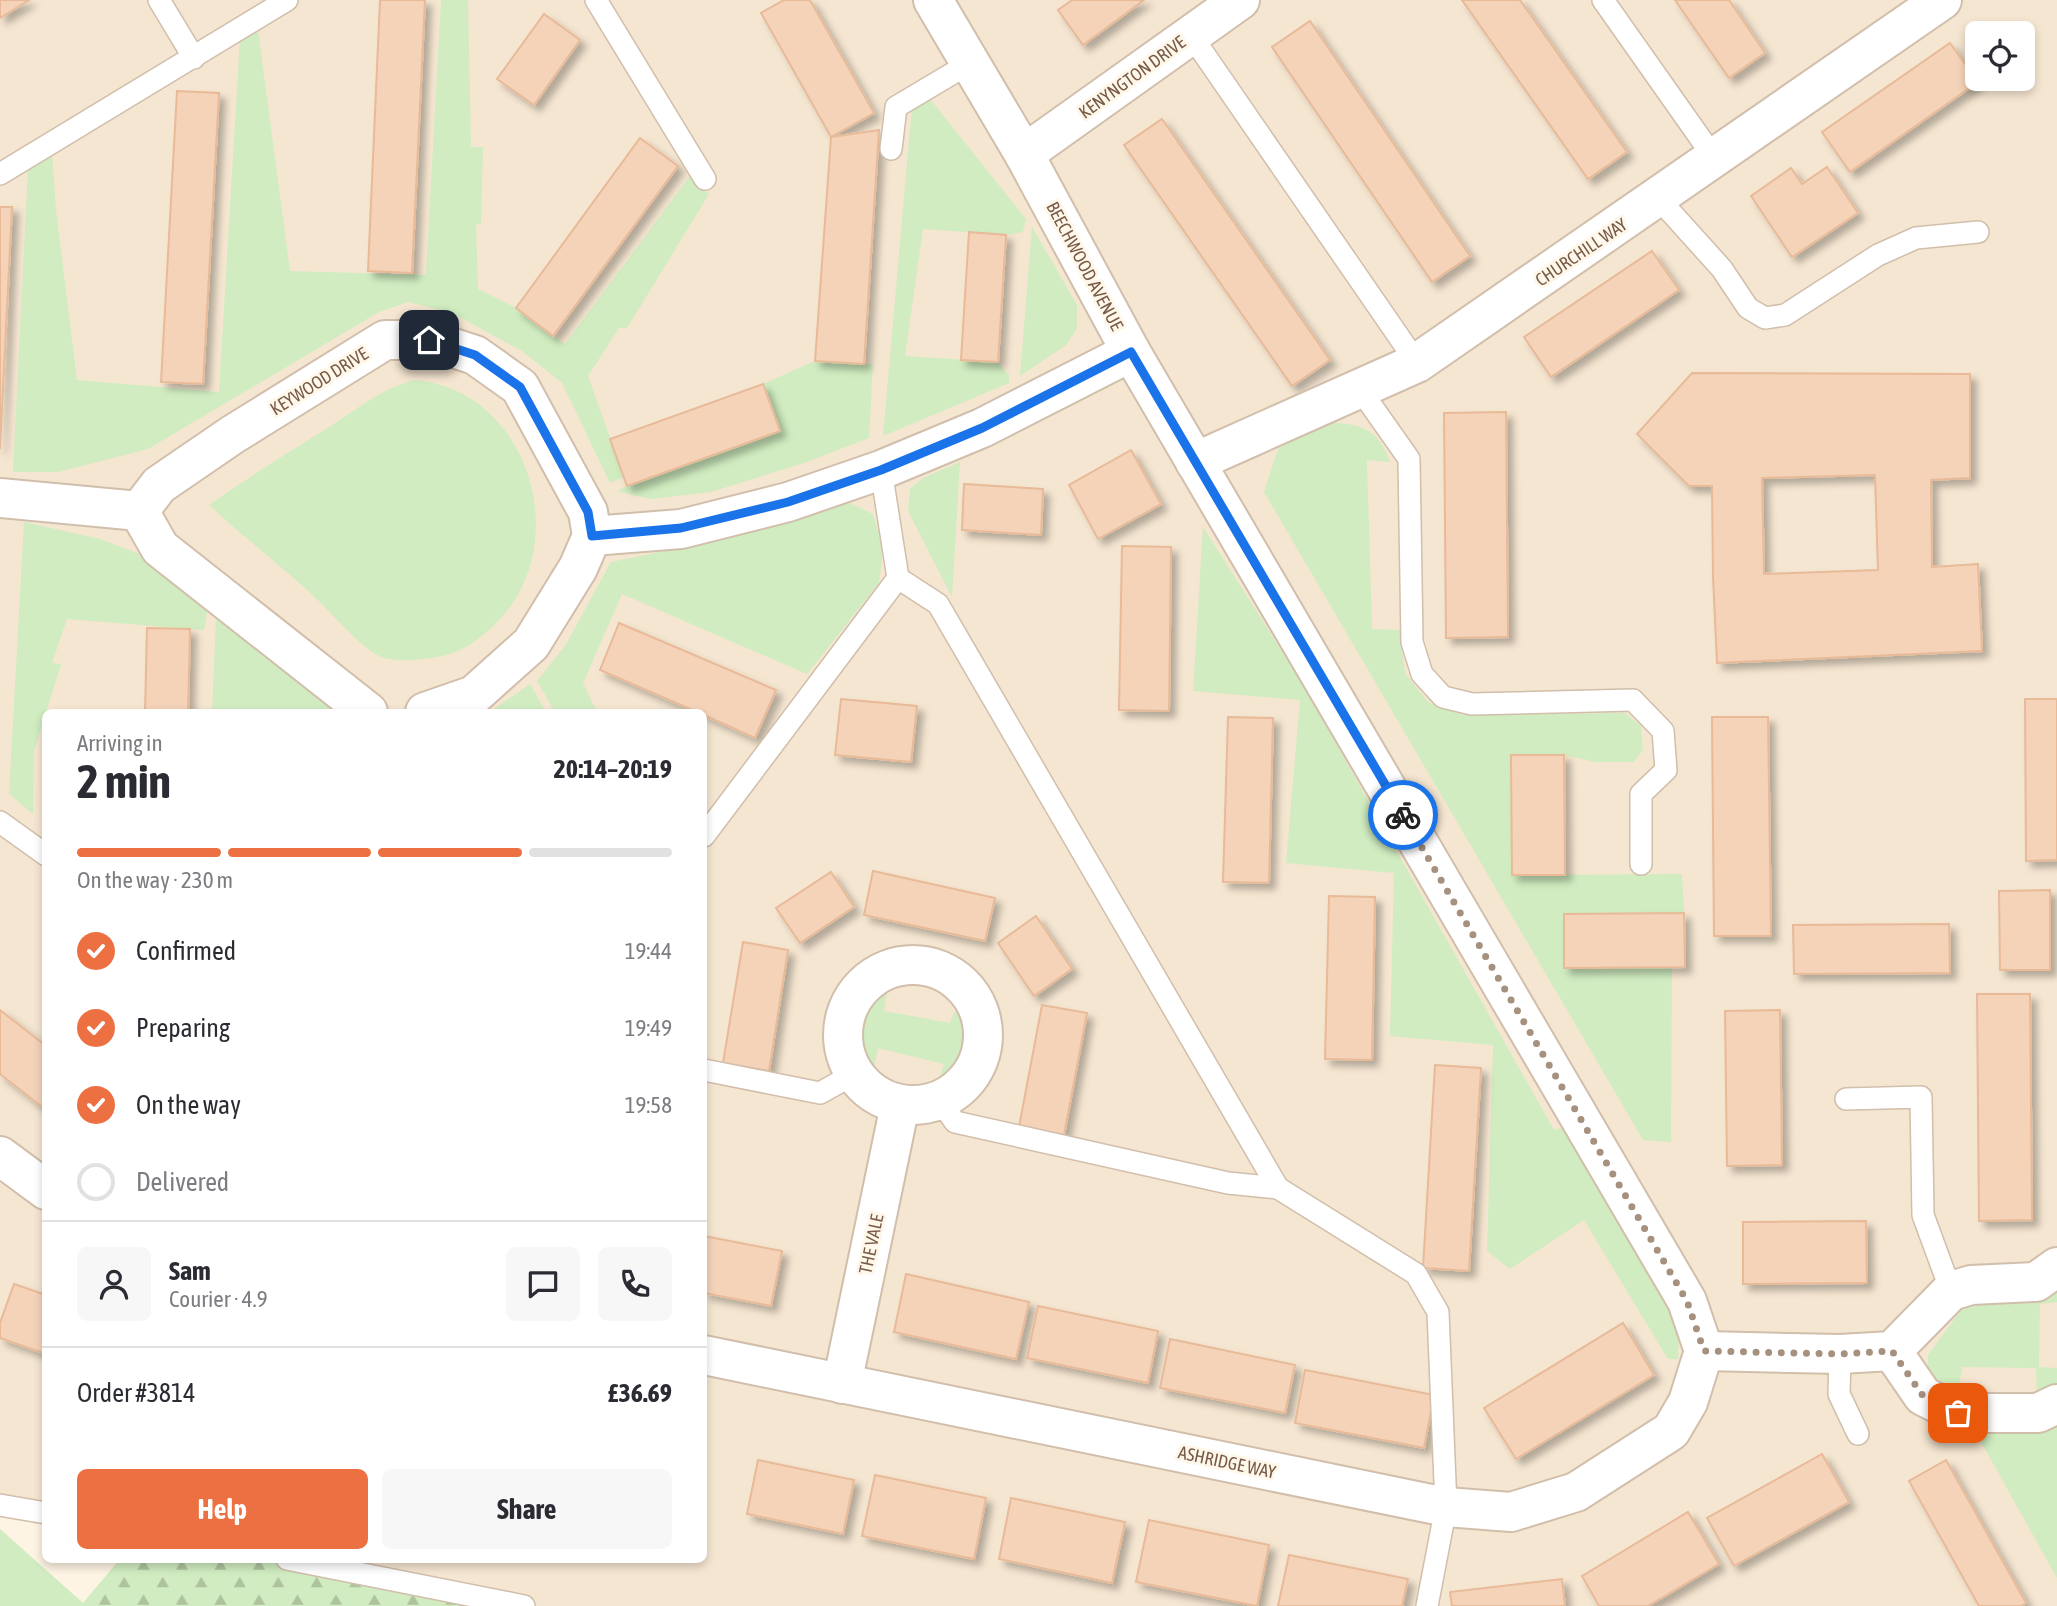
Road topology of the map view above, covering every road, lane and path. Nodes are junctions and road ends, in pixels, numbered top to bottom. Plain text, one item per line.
1 (159, 0) edge
2 (287, 0) edge
3 (596, 0) edge
4 (933, 0) edge
5 (1240, 0) edge
6 (1603, 0) edge
7 (1942, 0) edge
8 (1191, 35) junction
9 (194, 58) junction
10 (971, 63) junction
11 (891, 149) dead end
12 (1024, 154) junction
13 (1715, 159) junction
14 (0, 174) edge
15 (705, 179) dead end
16 (1658, 198) junction
17 (1978, 232) dead end
18 (1131, 352) junction
19 (1417, 363) junction
20 (1359, 388) junction
21 (1195, 462) junction
22 (881, 470) junction
23 (0, 498) edge
24 (139, 511) junction
25 (592, 536) junction
26 (898, 578) junction
27 (364, 709) edge
28 (434, 709) edge
29 (0, 822) edge
30 (707, 832) edge
31 (42, 852) edge
32 (1641, 864) dead end
33 (707, 1071) edge
34 (854, 1074) junction
35 (1846, 1099) dead end
36 (940, 1101) junction
37 (900, 1105) junction
38 (0, 1156) edge
39 (42, 1187) edge
40 (1278, 1188) junction
41 (2057, 1267) edge
42 (1951, 1291) junction
43 (1892, 1351) junction
44 (1840, 1354) junction
45 (707, 1356) edge
46 (1701, 1362) junction
47 (842, 1384) junction
48 (2057, 1404) edge
49 (1858, 1433) dead end
50 (0, 1506) edge
51 (1446, 1507) junction
52 (42, 1512) edge
53 (307, 1563) edge
54 (524, 1606) edge
55 (1427, 1606) edge

1 - 9 lane
2 - 9 lane
3 - 15 lane
4 - 10 street, BEECHWOOD AVENUE
5 - 8 street, KENYNGTON DRIVE
6 - 13 lane
7 - 13 street, CHURCHILL WAY
8 - 12 street, KENYNGTON DRIVE
8 - 19 lane
9 - 14 lane
10 - 11 lane
10 - 12 street, BEECHWOOD AVENUE
12 - 18 street, BEECHWOOD AVENUE
13 - 16 street, CHURCHILL WAY
16 - 17 lane
16 - 19 street, CHURCHILL WAY
18 - 21 street, BEECHWOOD AVENUE
18 - 22 street
19 - 20 street, CHURCHILL WAY
20 - 21 street, CHURCHILL WAY
20 - 32 lane
21 - 46 street, BEECHWOOD AVENUE
22 - 25 street
22 - 26 lane
23 - 24 street
24 - 25 street, KEYWOOD DRIVE
24 - 27 street
25 - 28 street
26 - 30 lane
26 - 40 lane
29 - 31 lane
33 - 34 lane
34 - 36 street
34 - 37 street
35 - 42 lane
36 - 37 street
36 - 40 lane
37 - 47 street, THE VALE
38 - 39 street
40 - 51 lane
41 - 42 street
42 - 43 street
43 - 44 street
43 - 48 street
44 - 46 street
44 - 49 lane
45 - 47 street, ASHRIDGE WAY
46 - 51 street, ASHRIDGE WAY
47 - 51 street, ASHRIDGE WAY
50 - 52 lane
51 - 55 lane
53 - 54 lane

